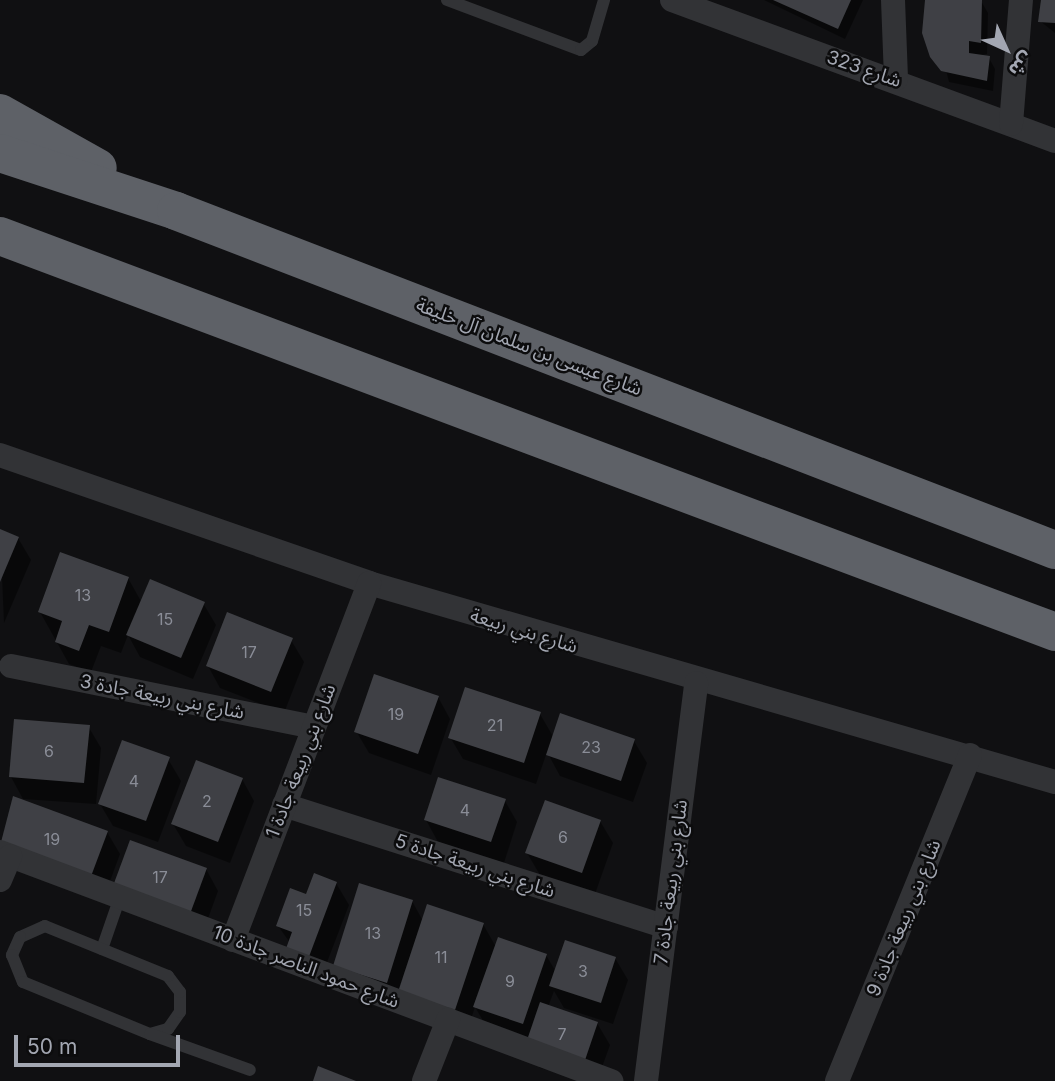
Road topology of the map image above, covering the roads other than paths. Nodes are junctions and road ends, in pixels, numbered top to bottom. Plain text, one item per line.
1 (447, 0) edge
2 (604, 0) edge
3 (672, 0) edge
4 (893, 0) edge
5 (1021, 0) edge
6 (896, 79) junction
7 (0, 113) edge
8 (1010, 124) junction
9 (1055, 141) edge
10 (0, 153) edge
11 (176, 211) junction
12 (0, 236) edge
13 (0, 455) edge
14 (1055, 550) edge
15 (369, 583) junction
16 (1055, 632) edge
17 (4, 664) edge
18 (696, 683) junction
19 (314, 727) junction
20 (970, 755) junction
21 (1055, 782) edge
22 (284, 805) junction
23 (5, 854) edge
24 (0, 880) edge
25 (120, 897) junction
26 (666, 927) junction
27 (233, 940) junction
28 (102, 949) junction
29 (448, 1020) junction
30 (150, 1034) junction
31 (250, 1070) dead end
32 (424, 1081) edge
33 (611, 1081) edge
34 (646, 1081) edge
35 (838, 1081) edge

1 - 2 lane
3 - 6 street, شارع 323
4 - 6 street
5 - 8 street
6 - 8 street, شارع 323
7 - 11 highway
8 - 9 street, شارع 323
10 - 11 highway, شارع عيسى بن سلمان آل خليفة
11 - 14 highway, شارع عيسى بن سلمان آل خليفة
12 - 16 highway
13 - 15 street, شارع بني ربيعة
15 - 18 street, شارع بني ربيعة
15 - 19 street, شارع بني ربيعة جادة 1
17 - 19 street, شارع بني ربيعة جادة 3
18 - 20 street, شارع بني ربيعة
18 - 26 street, شارع بني ربيعة جادة 7
19 - 22 street, شارع بني ربيعة جادة 1
20 - 21 street, شارع بني ربيعة
20 - 35 street, شارع بني ربيعة جادة 9
22 - 26 street, شارع بني ربيعة جادة 5
22 - 27 street, شارع بني ربيعة جادة 1
23 - 24 street
23 - 25 street, شارع حمود الناصر جادة 10
25 - 27 street, شارع حمود الناصر جادة 10
25 - 28 lane
26 - 34 street, شارع بني ربيعة جادة 7
27 - 29 street, شارع حمود الناصر جادة 10
28 - 30 lane
28 - 30 lane
29 - 32 street
29 - 33 street, شارع حمود الناصر جادة 10
30 - 31 lane

